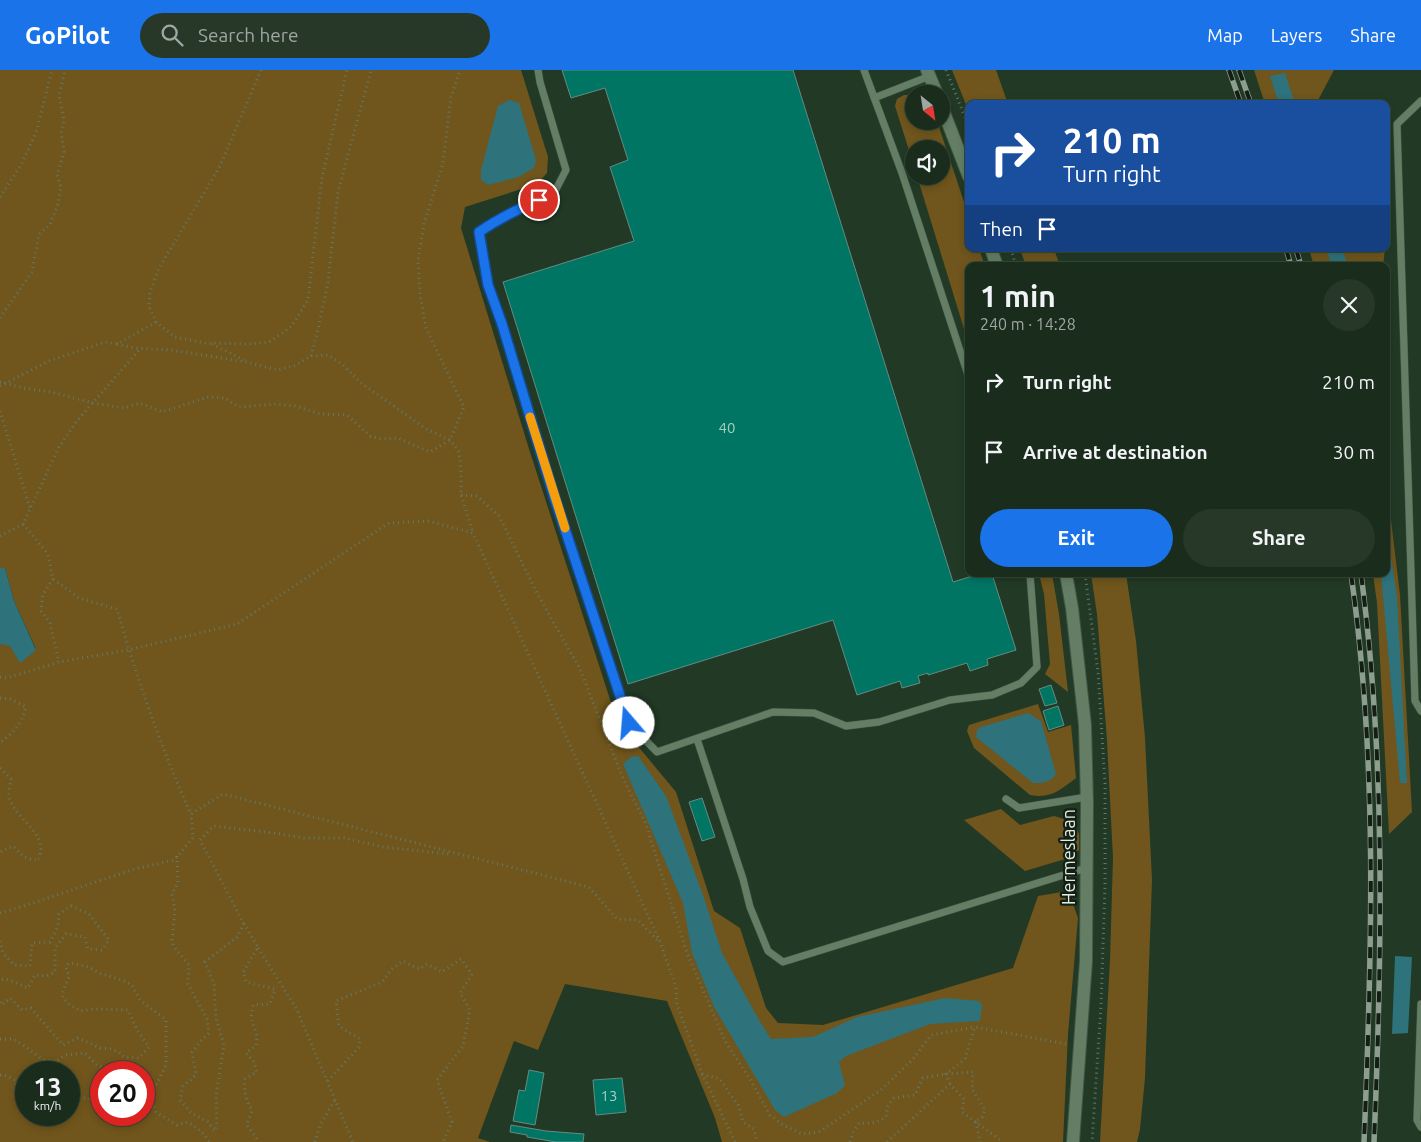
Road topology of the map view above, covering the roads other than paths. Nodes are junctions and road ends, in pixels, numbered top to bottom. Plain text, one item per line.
1 (538, 70) edge
2 (864, 70) edge
3 (929, 73) edge
4 (934, 85) edge
5 (874, 98) junction
6 (1421, 101) edge
7 (950, 128) edge
8 (965, 167) edge
9 (965, 366) edge
10 (1030, 577) edge
11 (1067, 577) edge
12 (1421, 711) edge
13 (697, 739) junction
14 (1087, 797) junction
15 (1006, 799) dead end
16 (1086, 868) junction
17 (1421, 1004) edge
18 (1420, 1037) edge
19 (1421, 1127) edge
20 (1073, 1142) edge

1 - 13 lane
2 - 5 lane
3 - 4 street
3 - 5 lane
5 - 9 lane
6 - 12 lane
7 - 8 street
10 - 13 lane
11 - 14 street, Hermeslaan
13 - 16 lane
14 - 15 lane
14 - 16 street, Hermeslaan
16 - 20 street, Hermeslaan
17 - 18 lane
18 - 19 lane

